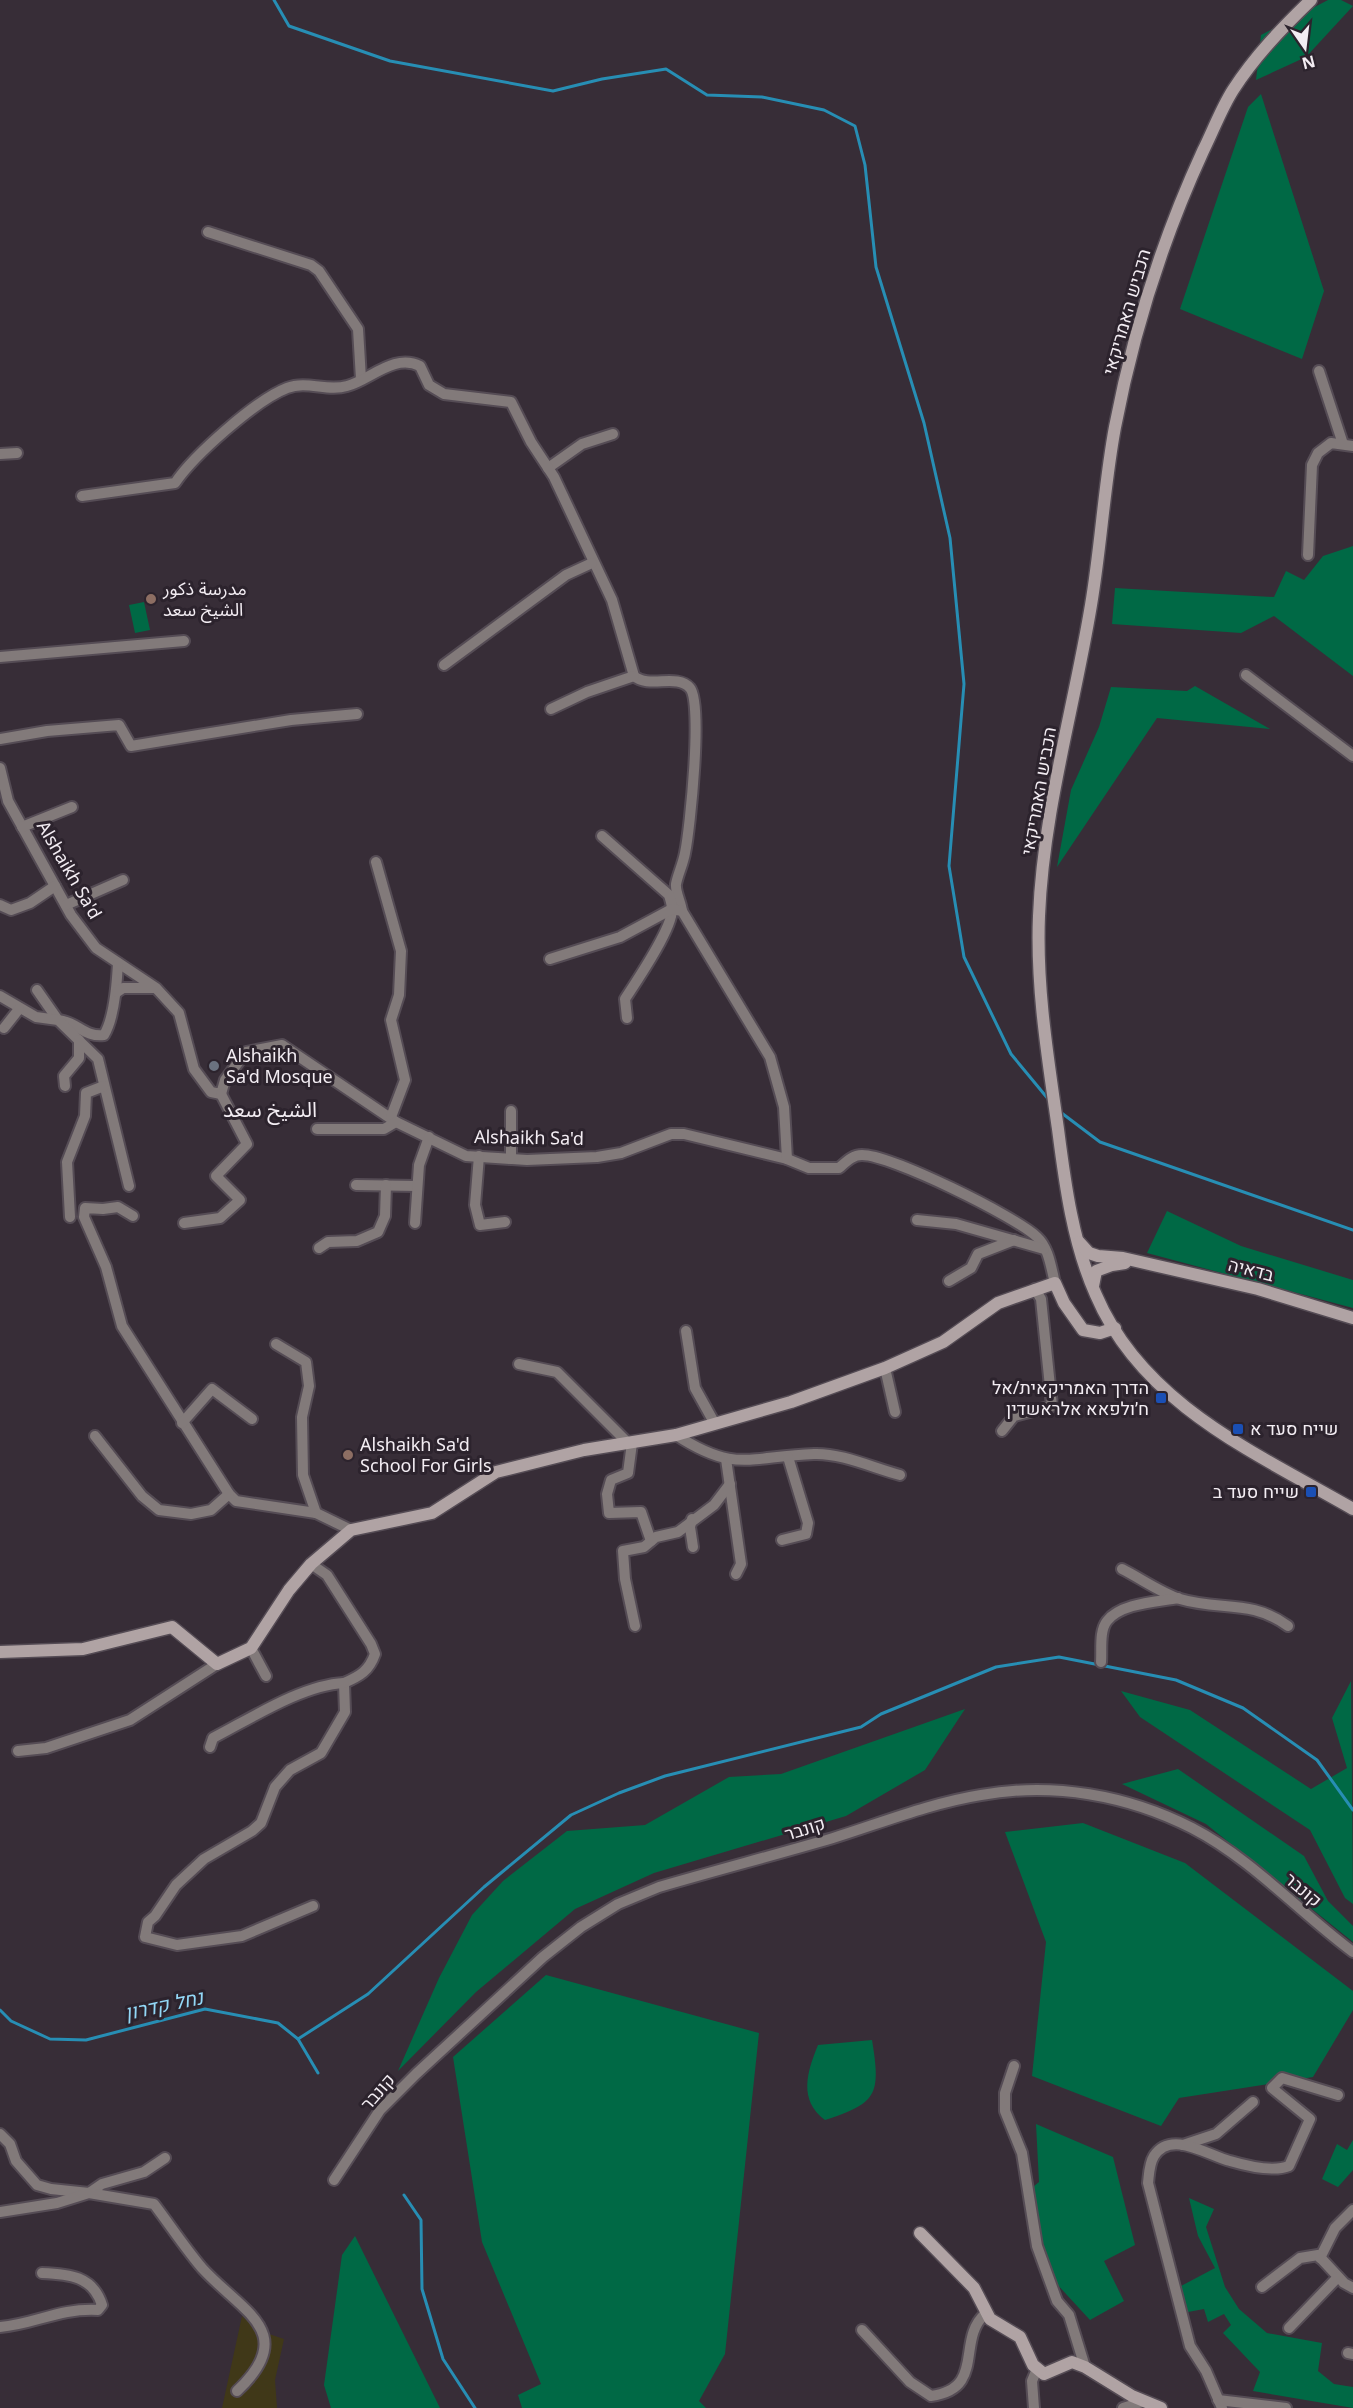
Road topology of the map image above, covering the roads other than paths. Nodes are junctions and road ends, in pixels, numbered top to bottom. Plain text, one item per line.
1 (1311, 0) edge
2 (208, 232) dead end
3 (1319, 371) dead end
4 (361, 379) junction
5 (613, 434) dead end
6 (1348, 445) edge
7 (17, 453) dead end
8 (0, 454) edge
9 (548, 468) junction
10 (82, 496) dead end
11 (1308, 555) dead end
12 (592, 562) junction
13 (184, 641) dead end
14 (0, 657) edge
15 (444, 665) dead end
16 (1246, 675) dead end
17 (634, 676) junction
18 (551, 709) dead end
19 (357, 714) dead end
20 (0, 739) edge
21 (1353, 756) edge
22 (0, 768) edge
23 (72, 807) dead end
24 (22, 827) junction
25 (602, 836) dead end
26 (376, 862) dead end
27 (123, 880) dead end
28 (55, 886) junction
29 (0, 905) edge
30 (66, 905) junction
31 (677, 910) junction
32 (550, 959) dead end
33 (118, 963) junction
34 (156, 988) junction
35 (37, 990) dead end
36 (117, 992) junction
37 (0, 996) edge
38 (19, 1010) junction
39 (627, 1018) dead end
40 (58, 1020) junction
41 (4, 1028) dead end
42 (79, 1040) junction
43 (66, 1086) dead end
44 (104, 1086) junction
45 (221, 1094) junction
46 (511, 1111) dead end
47 (393, 1120) junction
48 (317, 1129) dead end
49 (429, 1137) junction
50 (479, 1156) junction
51 (511, 1159) junction
52 (787, 1159) junction
53 (356, 1185) dead end
54 (386, 1185) junction
55 (129, 1186) dead end
56 (417, 1186) junction
57 (133, 1216) dead end
58 (70, 1217) dead end
59 (917, 1220) dead end
60 (505, 1222) dead end
61 (184, 1223) dead end
62 (415, 1223) dead end
63 (1014, 1239) junction
64 (1079, 1242) junction
65 (320, 1248) dead end
66 (1044, 1249) junction
67 (1103, 1256) junction
68 (1138, 1262) junction
69 (1084, 1266) junction
70 (949, 1281) dead end
71 (1055, 1283) junction
72 (1093, 1288) junction
73 (1035, 1289) junction
74 (1353, 1318) edge
75 (1115, 1328) junction
76 (686, 1331) dead end
77 (276, 1344) dead end
78 (519, 1364) dead end
79 (885, 1368) junction
80 (895, 1412) dead end
81 (252, 1419) dead end
82 (182, 1423) junction
83 (715, 1424) junction
84 (1002, 1431) dead end
85 (676, 1435) junction
86 (94, 1436) dead end
87 (630, 1444) junction
88 (788, 1457) junction
89 (726, 1459) junction
90 (900, 1475) dead end
91 (730, 1484) junction
92 (229, 1494) junction
93 (1353, 1509) edge
94 (316, 1513) junction
95 (692, 1518) junction
96 (351, 1530) junction
97 (782, 1540) dead end
98 (651, 1541) junction
99 (693, 1547) dead end
100 (311, 1564) junction
101 (1122, 1569) dead end
102 (736, 1574) dead end
103 (1178, 1598) junction
104 (635, 1626) dead end
105 (1288, 1626) dead end
106 (251, 1648) junction
107 (0, 1652) edge
108 (1101, 1662) dead end
109 (217, 1664) junction
110 (266, 1676) dead end
111 (344, 1683) junction
112 (210, 1747) dead end
113 (18, 1751) dead end
114 (313, 1906) dead end
115 (1353, 1952) edge
116 (1014, 2066) dead end
117 (1338, 2095) dead end
118 (1253, 2102) dead end
119 (0, 2134) edge
120 (1183, 2145) junction
121 (165, 2158) dead end
122 (334, 2180) dead end
123 (89, 2193) junction
124 (1353, 2210) edge
125 (0, 2212) edge
126 (920, 2233) dead end
127 (1320, 2258) junction
128 (42, 2273) dead end
129 (1338, 2277) junction
130 (1262, 2287) dead end
131 (1353, 2288) edge
132 (986, 2314) junction
133 (0, 2327) edge
134 (1288, 2328) dead end
135 (862, 2330) dead end
136 (1085, 2367) junction
137 (1037, 2369) junction
138 (237, 2391) dead end
139 (1145, 2401) junction
140 (1220, 2404) edge
141 (1034, 2408) edge
142 (1123, 2408) edge
143 (1161, 2408) edge
144 (1286, 2408) edge

1 - 64 main road, הכביש האמריקאי
2 - 4 street
3 - 6 street
4 - 9 street
4 - 10 street
5 - 9 street
6 - 11 street
7 - 8 street
9 - 12 street
12 - 15 street
12 - 17 street
13 - 14 street
16 - 21 street
17 - 18 street
17 - 31 street
19 - 20 street
22 - 24 street, Alshaikh Sa'd
23 - 24 street
24 - 28 street, Alshaikh Sa'd
25 - 31 street
26 - 47 street
27 - 30 street
28 - 29 street
28 - 30 street, Alshaikh Sa'd
30 - 33 street, Alshaikh Sa'd
31 - 32 street
31 - 39 street
31 - 52 street
33 - 34 street, Alshaikh Sa'd
33 - 36 street
34 - 36 street
34 - 45 street, Alshaikh Sa'd
35 - 40 street
36 - 40 street
37 - 38 street
38 - 40 street
38 - 41 street
40 - 42 street
42 - 43 street
42 - 44 street
44 - 55 street
44 - 58 street
45 - 47 street, Alshaikh Sa'd
45 - 61 street
46 - 51 street
47 - 48 street
47 - 49 street, Alshaikh Sa'd
49 - 50 street, Alshaikh Sa'd
49 - 56 street
50 - 51 street, Alshaikh Sa'd
50 - 60 street
51 - 52 street, Alshaikh Sa'd
52 - 66 street, Alshaikh Sa'd
53 - 54 street
54 - 56 street
54 - 65 street
56 - 62 street
57 - 82 street
59 - 63 street
63 - 66 street
63 - 70 street
64 - 67 main road
64 - 69 main road, הכביש האמריקאי
66 - 71 street, Alshaikh Sa'd
67 - 68 main road, בדאיה
67 - 69 main road
68 - 72 main road
68 - 74 main road, בדאיה
69 - 72 main road, הכביש האמריקאי
71 - 73 main road
71 - 75 main road, Alshaikh Sa'd
72 - 75 main road, הכביש האמריקאי
73 - 79 main road
73 - 84 street
75 - 93 main road, הכביש האמריקאי
76 - 83 street
77 - 94 street
78 - 87 street
79 - 80 street
79 - 83 main road
81 - 82 street
82 - 92 street
83 - 85 main road
85 - 87 main road
85 - 89 street
86 - 92 street
87 - 96 main road
87 - 98 street
88 - 89 street
88 - 90 street
88 - 97 street
89 - 91 street
91 - 95 street
91 - 102 street
92 - 94 street
94 - 96 street
95 - 98 street
95 - 99 street
96 - 100 main road
98 - 104 street
100 - 106 main road
100 - 111 street
101 - 103 street
103 - 105 street
103 - 108 street
106 - 109 main road
106 - 110 street
107 - 109 main road
109 - 113 street
111 - 112 street
111 - 114 street
115 - 122 street, קונבר
116 - 136 street
117 - 120 street
118 - 120 street
119 - 123 street
120 - 140 street
121 - 123 street
123 - 125 street
123 - 138 street
124 - 127 street
126 - 132 main road
127 - 129 street
127 - 130 street
128 - 133 street
129 - 131 street
129 - 134 street
132 - 135 street
132 - 137 main road
136 - 137 main road
136 - 139 main road
137 - 141 street
139 - 142 street
139 - 143 main road
140 - 144 street

